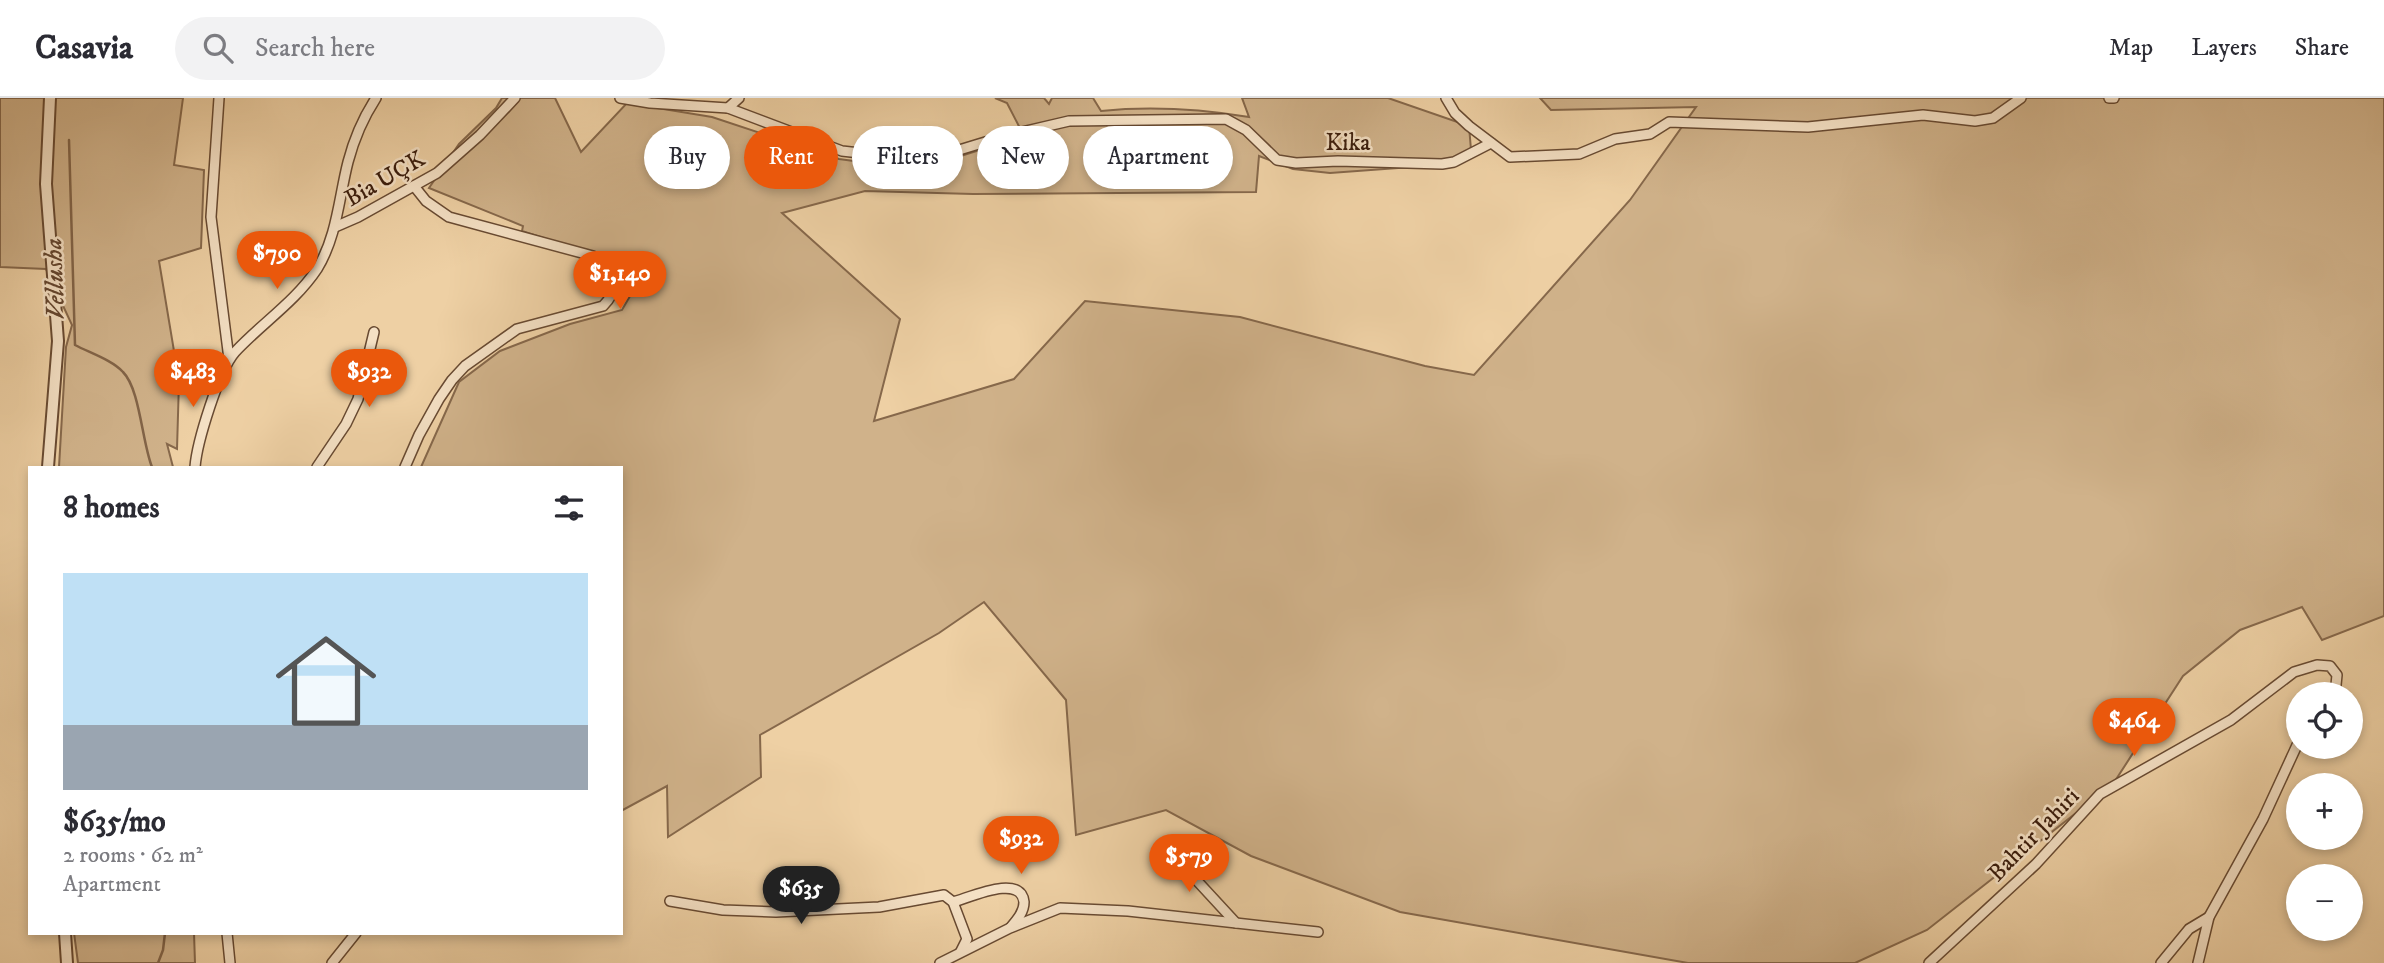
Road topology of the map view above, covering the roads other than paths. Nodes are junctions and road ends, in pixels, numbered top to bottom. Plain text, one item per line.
1 (50, 98) edge
2 (219, 98) edge
3 (376, 98) edge
4 (514, 98) edge
5 (620, 98) edge
6 (739, 98) edge
7 (1446, 98) edge
8 (2021, 98) edge
9 (728, 108) junction
10 (1491, 143) junction
11 (414, 186) junction
12 (335, 227) junction
13 (374, 332) dead end
14 (229, 359) junction
15 (48, 466) edge
16 (195, 466) edge
17 (318, 466) edge
18 (405, 466) edge
19 (2336, 682) edge
20 (2291, 759) edge
21 (1164, 845) dead end
22 (670, 901) dead end
23 (953, 902) junction
24 (2209, 918) junction
25 (1236, 923) junction
26 (1010, 928) junction
27 (1318, 932) dead end
28 (65, 935) edge
29 (227, 935) edge
30 (352, 935) edge
31 (961, 951) junction
32 (67, 963) edge
33 (230, 963) edge
34 (332, 963) edge
35 (940, 963) edge
36 (1929, 963) edge
37 (2161, 963) edge
38 (2197, 963) edge

1 - 15 street
2 - 14 street
3 - 12 street
4 - 11 street, Bia UÇK
5 - 9 street, Kika
6 - 9 street
7 - 10 street
8 - 10 street
9 - 10 street, Kika
11 - 12 street, Bia UÇK
11 - 18 street
12 - 14 street, Bia UÇK
13 - 17 street
14 - 16 street
19 - 36 street, Bahtir Jahiri
20 - 24 street
21 - 25 street
22 - 23 street
23 - 26 street
23 - 31 street
24 - 37 street
24 - 38 street
25 - 26 street
25 - 27 street
26 - 31 street
28 - 32 street
29 - 33 street
30 - 34 street
31 - 35 street

